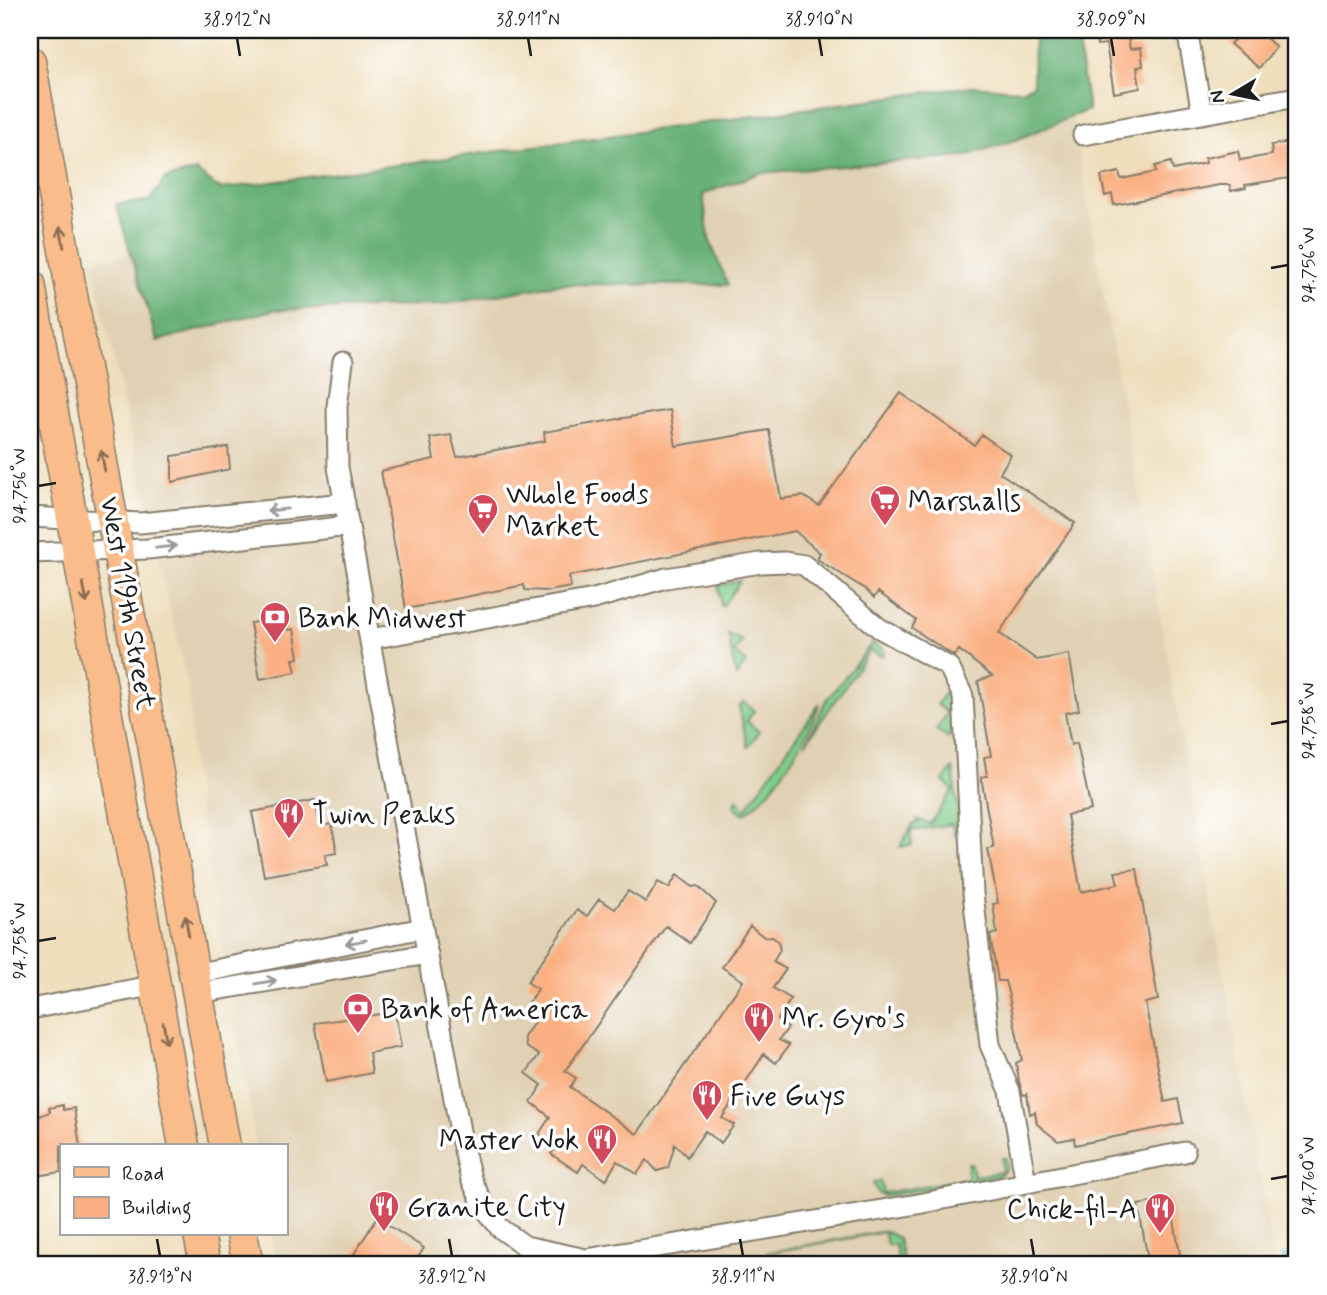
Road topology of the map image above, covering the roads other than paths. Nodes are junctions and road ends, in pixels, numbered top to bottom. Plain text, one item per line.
1 (1186, 30) edge
2 (30, 61) edge
3 (1297, 97) edge
4 (1202, 113) junction
5 (1083, 135) dead end
6 (30, 284) edge
7 (343, 362) dead end
8 (345, 503) junction
9 (30, 517) edge
10 (349, 526) junction
11 (96, 537) junction
12 (30, 553) edge
13 (370, 639) junction
14 (113, 744) junction
15 (423, 928) junction
16 (428, 954) junction
17 (197, 984) junction
18 (156, 985) junction
19 (30, 1009) edge
20 (184, 1144) edge
21 (216, 1144) edge
22 (225, 1144) edge
23 (1185, 1152) dead end
24 (1026, 1183) junction
25 (199, 1236) edge
26 (242, 1236) edge
27 (205, 1265) edge
28 (248, 1265) edge

1 - 4 street
11 -> 2 main road, West 119th Street
3 - 4 street
4 - 5 street
6 - 11 main road, West 119th Street
7 - 8 street
8 - 10 street
8 -> 11 street
9 - 11 street
11 -> 10 street
10 - 13 street
11 - 12 street
11 -> 14 main road, West 119th Street
17 -> 11 main road, West 119th Street
13 - 15 street
13 - 24 street
14 - 17 main road
14 - 18 main road, West 119th Street
15 - 16 street
15 -> 17 street
17 -> 16 street
16 - 24 street
17 - 22 main road, West 119th Street
18 - 19 street
18 -> 20 main road, West 119th Street
18 - 21 main road
23 - 24 street
25 - 27 main road
26 - 28 main road

